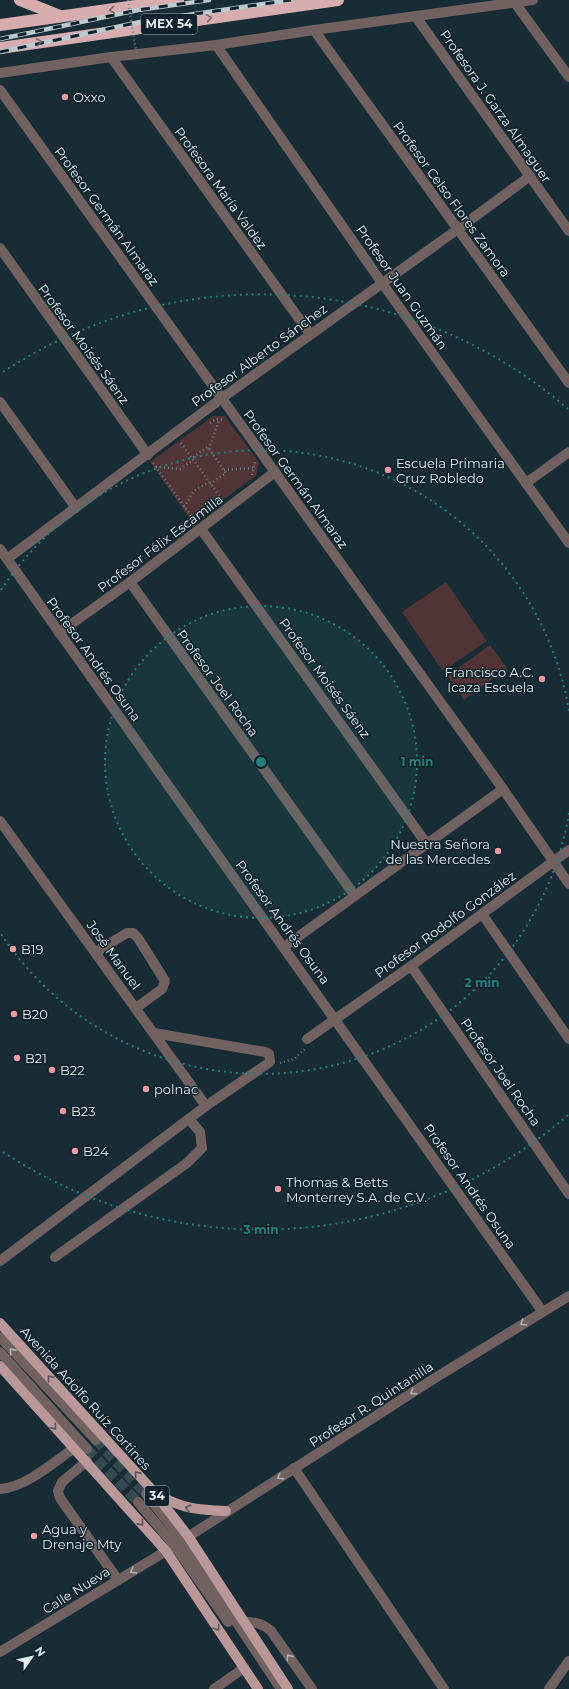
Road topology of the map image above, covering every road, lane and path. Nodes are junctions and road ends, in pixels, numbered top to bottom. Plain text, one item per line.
1 (20, 0) edge
2 (128, 0) edge
3 (178, 0) edge
4 (338, 0) edge
5 (533, 0) edge
6 (515, 3) junction
7 (61, 17) junction
8 (416, 17) junction
9 (0, 25) edge
10 (314, 30) junction
11 (216, 46) junction
12 (0, 48) edge
13 (112, 57) junction
14 (137, 58) dead end
15 (0, 73) edge
16 (569, 77) edge
17 (0, 90) edge
18 (530, 176) junction
19 (458, 229) junction
20 (569, 231) edge
21 (0, 248) edge
22 (382, 283) junction
23 (310, 334) junction
24 (569, 383) edge
25 (222, 398) junction
26 (0, 402) edge
27 (219, 420) junction
28 (226, 421) dead end
29 (204, 427) dead end
30 (187, 439) dead end
31 (181, 443) junction
32 (175, 447) dead end
33 (209, 449) junction
34 (569, 452) edge
35 (148, 455) junction
36 (158, 459) dead end
37 (193, 459) junction
38 (255, 461) dead end
39 (156, 467) junction
40 (254, 468) junction
41 (224, 470) junction
42 (275, 472) junction
43 (248, 478) dead end
44 (210, 483) junction
45 (526, 483) junction
46 (226, 494) dead end
47 (184, 507) junction
48 (76, 508) junction
49 (193, 519) dead end
50 (202, 529) junction
51 (569, 543) edge
52 (0, 550) edge
53 (7, 559) junction
54 (130, 582) junction
55 (59, 633) junction
56 (503, 789) junction
57 (0, 821) edge
58 (426, 843) junction
59 (569, 850) edge
60 (553, 862) junction
61 (569, 884) edge
62 (355, 896) junction
63 (482, 914) junction
64 (284, 947) junction
65 (96, 952) junction
66 (411, 966) junction
67 (136, 1008) junction
68 (335, 1018) junction
69 (154, 1033) junction
70 (307, 1039) joint
71 (569, 1039) edge
72 (270, 1062) junction
73 (206, 1106) junction
74 (189, 1119) junction
75 (569, 1194) edge
76 (55, 1257) dead end
77 (0, 1261) edge
78 (569, 1296) edge
79 (542, 1311) junction
80 (0, 1322) edge
81 (0, 1338) edge
82 (0, 1352) edge
83 (0, 1366) edge
84 (96, 1440) tunnel mouth
85 (74, 1448) junction
86 (87, 1448) tunnel mouth
87 (86, 1461) junction
88 (294, 1468) junction
89 (0, 1489) edge
90 (150, 1493) junction
91 (138, 1502) tunnel mouth
92 (226, 1511) junction
93 (177, 1543) junction
94 (118, 1580) junction
95 (243, 1622) junction
96 (0, 1652) edge
97 (569, 1661) edge
98 (244, 1668) junction
99 (214, 1689) edge
100 (258, 1689) edge
101 (274, 1689) edge
102 (281, 1689) edge
103 (288, 1689) edge
104 (312, 1689) edge
105 (444, 1689) edge
106 (549, 1689) edge

1 - 7 highway
2 - 14 path, bridge
3 -> 7 highway, MEX 54
12 -> 4 highway, MEX 54
5 - 6 street
6 - 8 street
6 - 16 street
7 - 9 highway, MEX 54
8 - 10 street
8 - 18 street, Profesora J. Garza Almaguer
10 - 11 street
10 - 19 street, Profesor Celso Flores Zamora
11 - 13 street
11 - 22 street, Profesor Juan Guzmán
13 - 15 street
13 - 23 street, Profesora María Valdez
17 - 25 street, Profesor Germán Almaraz
18 - 19 street, Profesor Alberto Sánchez
18 - 20 street, Profesora J. Garza Almaguer
19 - 22 street, Profesor Alberto Sánchez
19 - 24 street, Profesor Celso Flores Zamora
21 - 35 street, Profesor Moisés Sáenz
22 - 23 street, Profesor Alberto Sánchez
22 - 45 street, Profesor Juan Guzmán
23 - 25 street, Profesor Alberto Sánchez
25 - 35 street, Profesor Alberto Sánchez
25 - 42 street, Profesor Germán Almaraz
26 - 48 street
27 - 28 path
27 - 29 path
27 - 33 path
30 - 31 path
31 - 32 path
31 - 37 path
33 - 37 path
33 - 41 path
34 - 45 street
35 - 48 street, Profesor Alberto Sánchez
36 - 39 path
37 - 39 path
37 - 44 path
38 - 40 path
39 - 47 path
40 - 41 path
40 - 43 path
41 - 44 path
42 - 50 street, Profesor Félix Escamilla
42 - 56 street, Profesor Germán Almaraz
44 - 46 path
44 - 47 path
45 - 51 street, Profesor Juan Guzmán
47 - 49 path
48 - 53 street, Profesor Alberto Sánchez
50 - 54 street, Profesor Félix Escamilla
50 - 58 street, Profesor Moisés Sáenz
52 - 53 street, Profesor Andrés Osuna
53 - 55 street, Profesor Andrés Osuna
54 - 55 street, Profesor Félix Escamilla
54 - 62 street, Profesor Joel Rocha
55 - 64 street, Profesor Andrés Osuna
56 - 58 street
56 - 60 street, Profesor Germán Almaraz
57 - 65 street, José Manuel
58 - 62 street
59 - 60 street, Profesor Rodolfo González
60 - 61 street, Profesor Germán Almaraz
60 - 63 street, Profesor Rodolfo González
62 - 64 street
63 - 66 street, Profesor Rodolfo González
63 - 71 street
64 - 68 street, Profesor Andrés Osuna
65 - 67 street, José Manuel
65 - 67 street
66 - 68 street, Profesor Rodolfo González
66 - 75 street, Profesor Joel Rocha
67 - 69 street, José Manuel
68 - 70 street, Profesor Rodolfo González
68 - 79 street, Profesor Andrés Osuna
69 - 72 street
69 - 73 street, José Manuel
70 - 72 path
72 - 73 street
73 - 74 street
74 - 76 street
74 - 77 street
78 - 79 street, Profesor R. Quintanilla
79 -> 88 street, Profesor R. Quintanilla
90 -> 80 main road, Avenida Adolfo Ruíz Cortines / 34
84 -> 81 street
82 - 86 street
83 -> 85 main road, Avenida Adolfo Ruíz Cortines / 34
85 - 87 main road, Avenida Adolfo Ruíz Cortines / 34
85 - 89 street
87 -> 93 main road, Avenida Adolfo Ruíz Cortines / 34
87 - 94 street
88 -> 92 street, Profesor R. Quintanilla
88 - 105 street
92 -> 90 main road
90 - 93 main road, Avenida Adolfo Ruíz Cortines / 34
91 - 93 street
92 - 93 street, Profesor R. Quintanilla
93 -> 94 street, Calle Nueva
93 - 95 main road, Avenida Adolfo Ruíz Cortines / 34
93 -> 98 main road, Avenida Adolfo Ruíz Cortines / 34
93 - 101 street
93 - 102 street
94 - 96 street, Calle Nueva
95 - 103 main road, Avenida Adolfo Ruíz Cortines / 34
104 -> 95 street
97 - 106 street
98 - 99 street
98 - 100 main road, Avenida Adolfo Ruíz Cortines / 34

